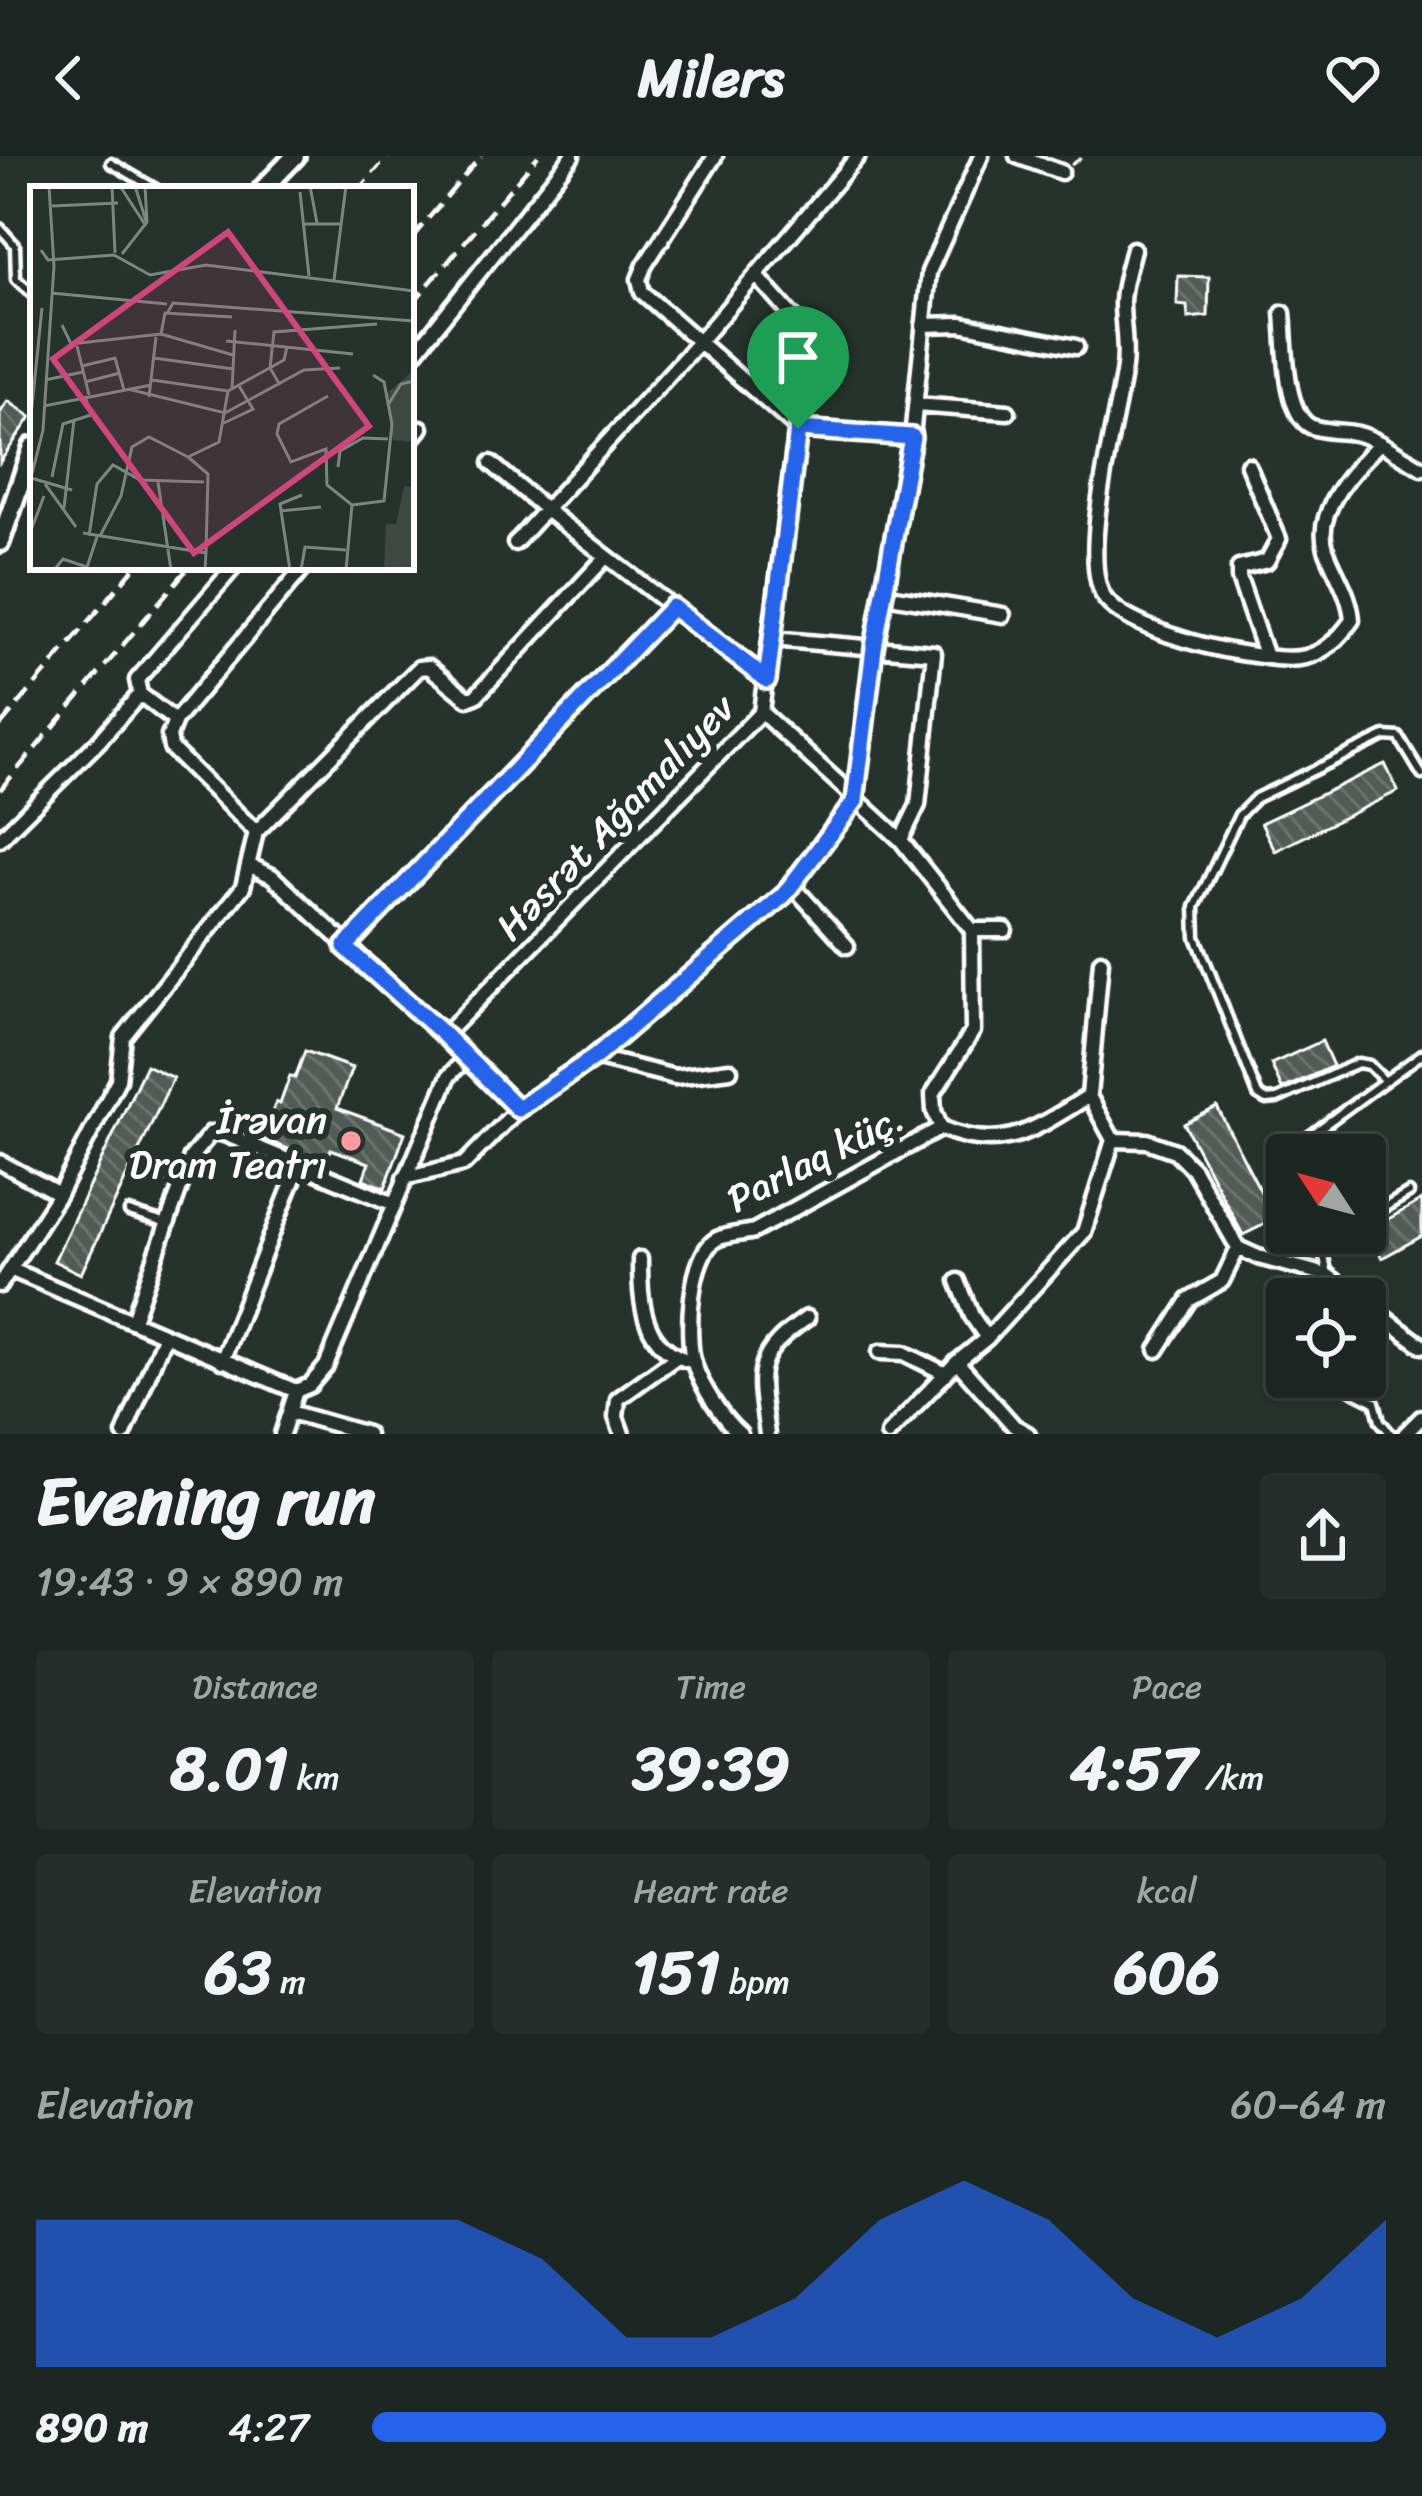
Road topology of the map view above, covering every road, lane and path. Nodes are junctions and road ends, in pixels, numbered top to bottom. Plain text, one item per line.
1 (295, 156) edge
2 (389, 156) edge
3 (572, 156) edge
4 (715, 156) edge
5 (859, 156) edge
6 (981, 156) edge
7 (1017, 156) edge
8 (111, 163) dead end
9 (1061, 172) dead end
10 (151, 186) edge
11 (266, 186) edge
12 (362, 186) edge
13 (0, 228) edge
14 (1133, 249) dead end
15 (757, 276) junction
16 (30, 291) edge
17 (1283, 313) dead end
18 (923, 325) junction
19 (697, 344) junction
20 (1076, 346) dead end
21 (414, 354) edge
22 (916, 405) junction
23 (1007, 412) dead end
24 (798, 429) junction
25 (912, 437) junction
26 (1380, 443) junction
27 (30, 453) edge
28 (491, 463) dead end
29 (1248, 465) dead end
30 (1422, 468) edge
31 (6, 497) edge
32 (546, 510) junction
33 (0, 542) edge
34 (515, 543) dead end
35 (606, 557) junction
36 (232, 570) edge
37 (301, 570) edge
38 (884, 595) junction
39 (672, 607) junction
40 (1003, 614) dead end
41 (772, 639) junction
42 (874, 648) junction
43 (1266, 657) junction
44 (767, 680) junction
45 (140, 694) junction
46 (761, 712) junction
47 (175, 721) junction
48 (1422, 775) edge
49 (855, 801) junction
50 (256, 832) junction
51 (0, 839) edge
52 (901, 840) junction
53 (249, 866) junction
54 (792, 885) junction
55 (972, 930) junction
56 (1005, 930) dead end
57 (847, 946) dead end
58 (345, 947) junction
59 (1101, 961) dead end
60 (444, 1035) junction
61 (1422, 1054) edge
62 (595, 1057) junction
63 (466, 1058) junction
64 (730, 1070) dead end
65 (1385, 1081) junction
66 (1089, 1096) junction
67 (518, 1109) junction
68 (941, 1129) junction
69 (1311, 1134) edge
70 (1113, 1140) junction
71 (0, 1162) edge
72 (299, 1165) junction
73 (145, 1168) dead end
74 (404, 1178) junction
75 (183, 1180) junction
76 (1409, 1193) dead end
77 (58, 1194) junction
78 (394, 1204) junction
79 (1386, 1207) edge
80 (129, 1212) dead end
81 (167, 1225) junction
82 (1238, 1248) junction
83 (1325, 1254) edge
84 (640, 1259) dead end
85 (12, 1270) junction
86 (1327, 1275) junction
87 (1331, 1278) edge
88 (958, 1281) dead end
89 (0, 1285) edge
90 (807, 1318) dead end
91 (1386, 1319) edge
92 (133, 1320) junction
93 (164, 1337) junction
94 (987, 1338) junction
95 (1422, 1346) edge
96 (1157, 1350) dead end
97 (880, 1352) dead end
98 (676, 1358) junction
99 (221, 1361) junction
100 (694, 1362) junction
101 (958, 1362) junction
102 (946, 1374) junction
103 (296, 1391) junction
104 (1367, 1398) edge
105 (290, 1412) junction
106 (1422, 1417) edge
107 (124, 1434) edge
108 (282, 1434) edge
109 (367, 1434) edge
110 (622, 1434) edge
111 (740, 1434) edge
112 (767, 1434) edge
113 (888, 1434) edge
114 (1028, 1434) edge
115 (1391, 1434) edge
116 (1405, 1434) edge

1 - 11 main road
2 - 12 path
3 - 21 street
4 - 19 street
5 - 15 street
6 - 18 street
7 - 9 street
8 - 10 lane
13 - 16 lane
14 - 43 street
15 - 19 street
15 - 24 street, Həsrət Ağamalıyev
17 - 26 street
18 - 20 street
18 - 22 street
19 - 24 street
19 - 32 street
22 - 23 street
22 - 25 street
24 - 25 street
24 - 41 street, Həsrət Ağamalıyev
25 - 38 street
26 - 30 street
26 - 43 street
27 - 31 main road
28 - 32 street
29 - 43 street
31 - 33 main road
32 - 34 street
32 - 35 street
35 - 39 street
35 - 50 street
36 - 45 street
37 - 47 street
38 - 40 street
38 - 42 street
39 - 44 street
39 - 58 street
41 - 42 street
41 - 44 street, Həsrət Ağamalıyev
42 - 49 street
42 - 52 street
44 - 46 street, Həsrət Ağamalıyev
45 - 47 street
45 - 51 street
46 - 49 street
46 - 60 street, Həsrət Ağamalıyev
47 - 50 street
48 - 65 lane
49 - 52 street
49 - 54 street
50 - 53 street
52 - 55 street
53 - 58 street
53 - 77 street
54 - 57 street
54 - 62 street
55 - 56 street
55 - 68 street
58 - 60 street
59 - 66 street
60 - 63 street
61 - 65 lane
62 - 64 street
62 - 67 street
63 - 67 street
63 - 74 street
65 - 69 lane
66 - 68 street
66 - 70 street
67 - 74 street
68 - 100 street, Parlaq küç.
70 - 82 street
70 - 94 street
71 - 77 street
72 - 75 street
72 - 78 street
72 - 99 street
73 - 75 lane
74 - 78 street
75 - 81 street
76 - 79 lane
77 - 85 street
78 - 103 street
80 - 81 lane
81 - 92 street
82 - 86 street
82 - 96 street
83 - 86 lane
84 - 98 street
85 - 89 street
85 - 92 street
86 - 87 street
88 - 94 street
90 - 112 street
91 - 95 street
92 - 93 street
93 - 99 street
93 - 107 street
94 - 101 street
97 - 102 street
98 - 100 street
98 - 110 street
99 - 103 street
100 - 111 street, Parlaq küç.
101 - 102 street
101 - 114 street
102 - 113 street
103 - 105 street
104 - 115 lane
105 - 108 street
105 - 109 street
106 - 116 street

